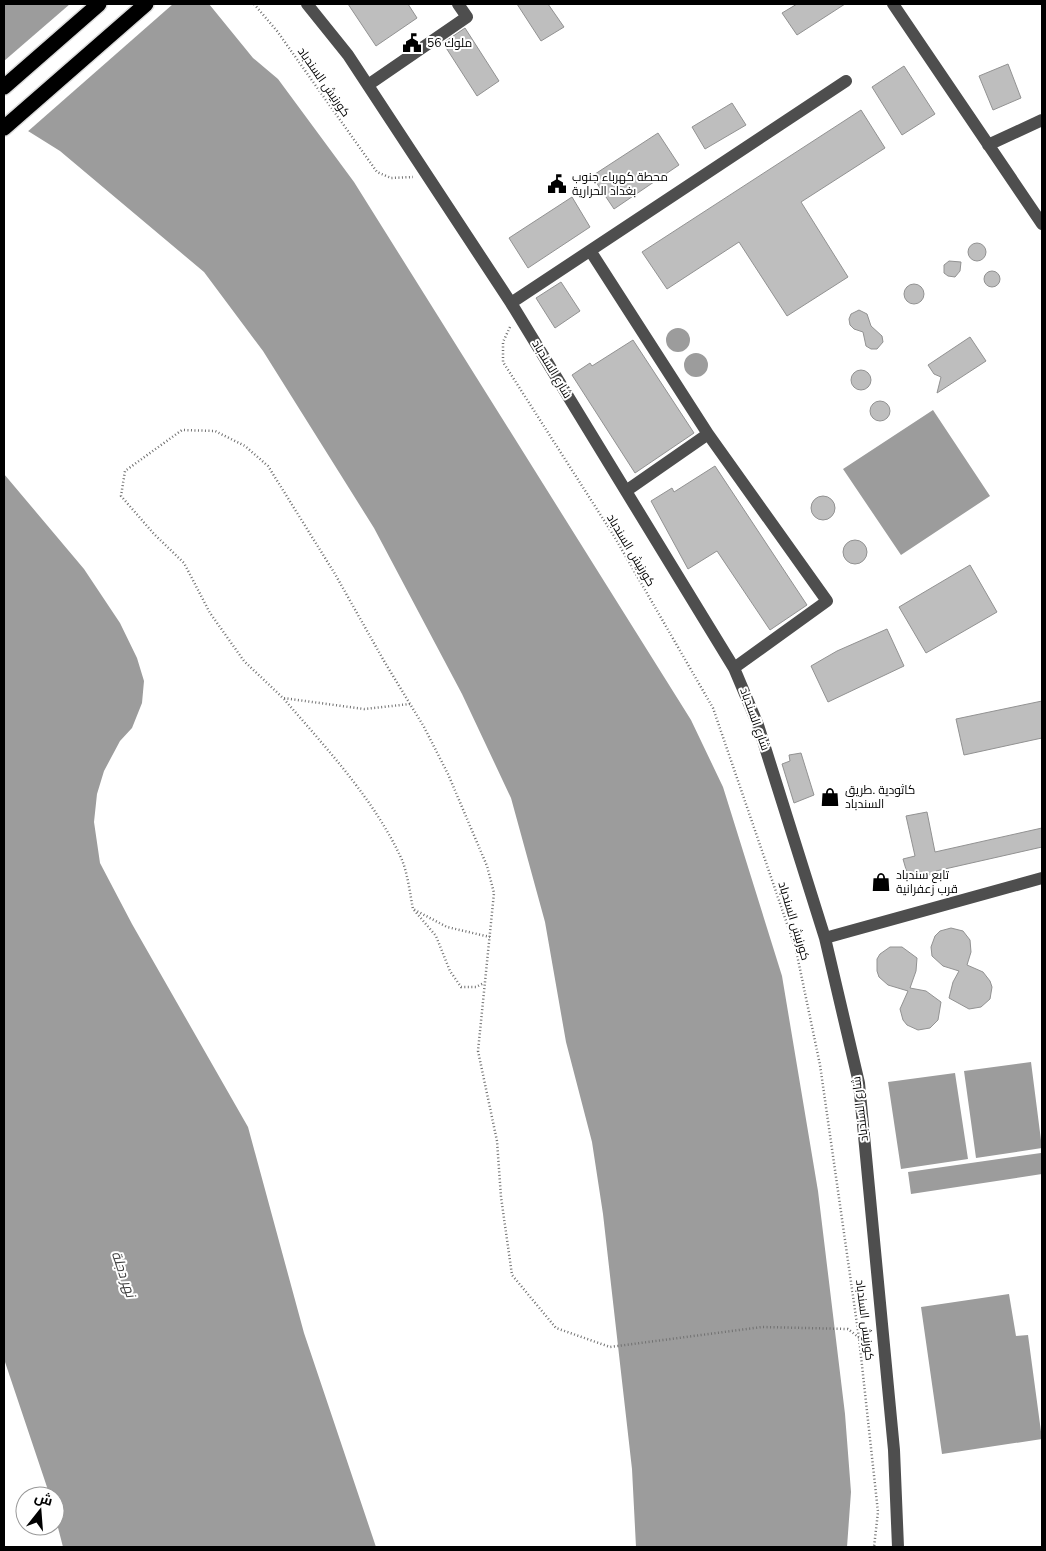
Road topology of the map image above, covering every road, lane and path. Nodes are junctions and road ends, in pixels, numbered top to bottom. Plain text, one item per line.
1 (99, 4) edge
2 (146, 4) edge
3 (254, 4) edge
4 (307, 4) edge
5 (458, 4) edge
6 (893, 4) edge
7 (846, 81) dead end
8 (368, 85) junction
9 (4, 87) edge
10 (1042, 120) edge
11 (4, 128) edge
12 (988, 145) junction
13 (428, 176) junction
14 (1042, 224) edge
15 (591, 252) junction
16 (514, 308) junction
17 (708, 434) junction
18 (626, 491) junction
19 (734, 668) junction
20 (283, 698) junction
21 (410, 704) junction
22 (1042, 878) edge
23 (413, 909) junction
24 (490, 937) junction
25 (825, 938) junction
26 (484, 983) junction
27 (859, 1338) junction
28 (886, 1360) junction
29 (874, 1547) edge
30 (898, 1547) edge

1 - 9 highway
2 - 11 highway
3 - 13 path, كورنيش السندباد
4 - 8 street, شارع السندباد
5 - 8 street
6 - 12 street
7 - 15 street
8 - 13 street, شارع السندباد
10 - 12 street
12 - 14 street
13 - 16 street, شارع السندباد
15 - 16 street
15 - 17 street
16 - 18 street, شارع السندباد
16 - 27 path, كورنيش السندباد
17 - 18 street
17 - 19 street
18 - 19 street, شارع السندباد
19 - 25 street, شارع السندباد
20 - 21 path
20 - 21 path
20 - 23 path
21 - 24 path
22 - 25 street
23 - 24 path
23 - 26 path
24 - 26 path
25 - 28 street, شارع السندباد
26 - 27 path
27 - 28 path
27 - 29 path, كورنيش السندباد
28 - 30 street, شارع السندباد

